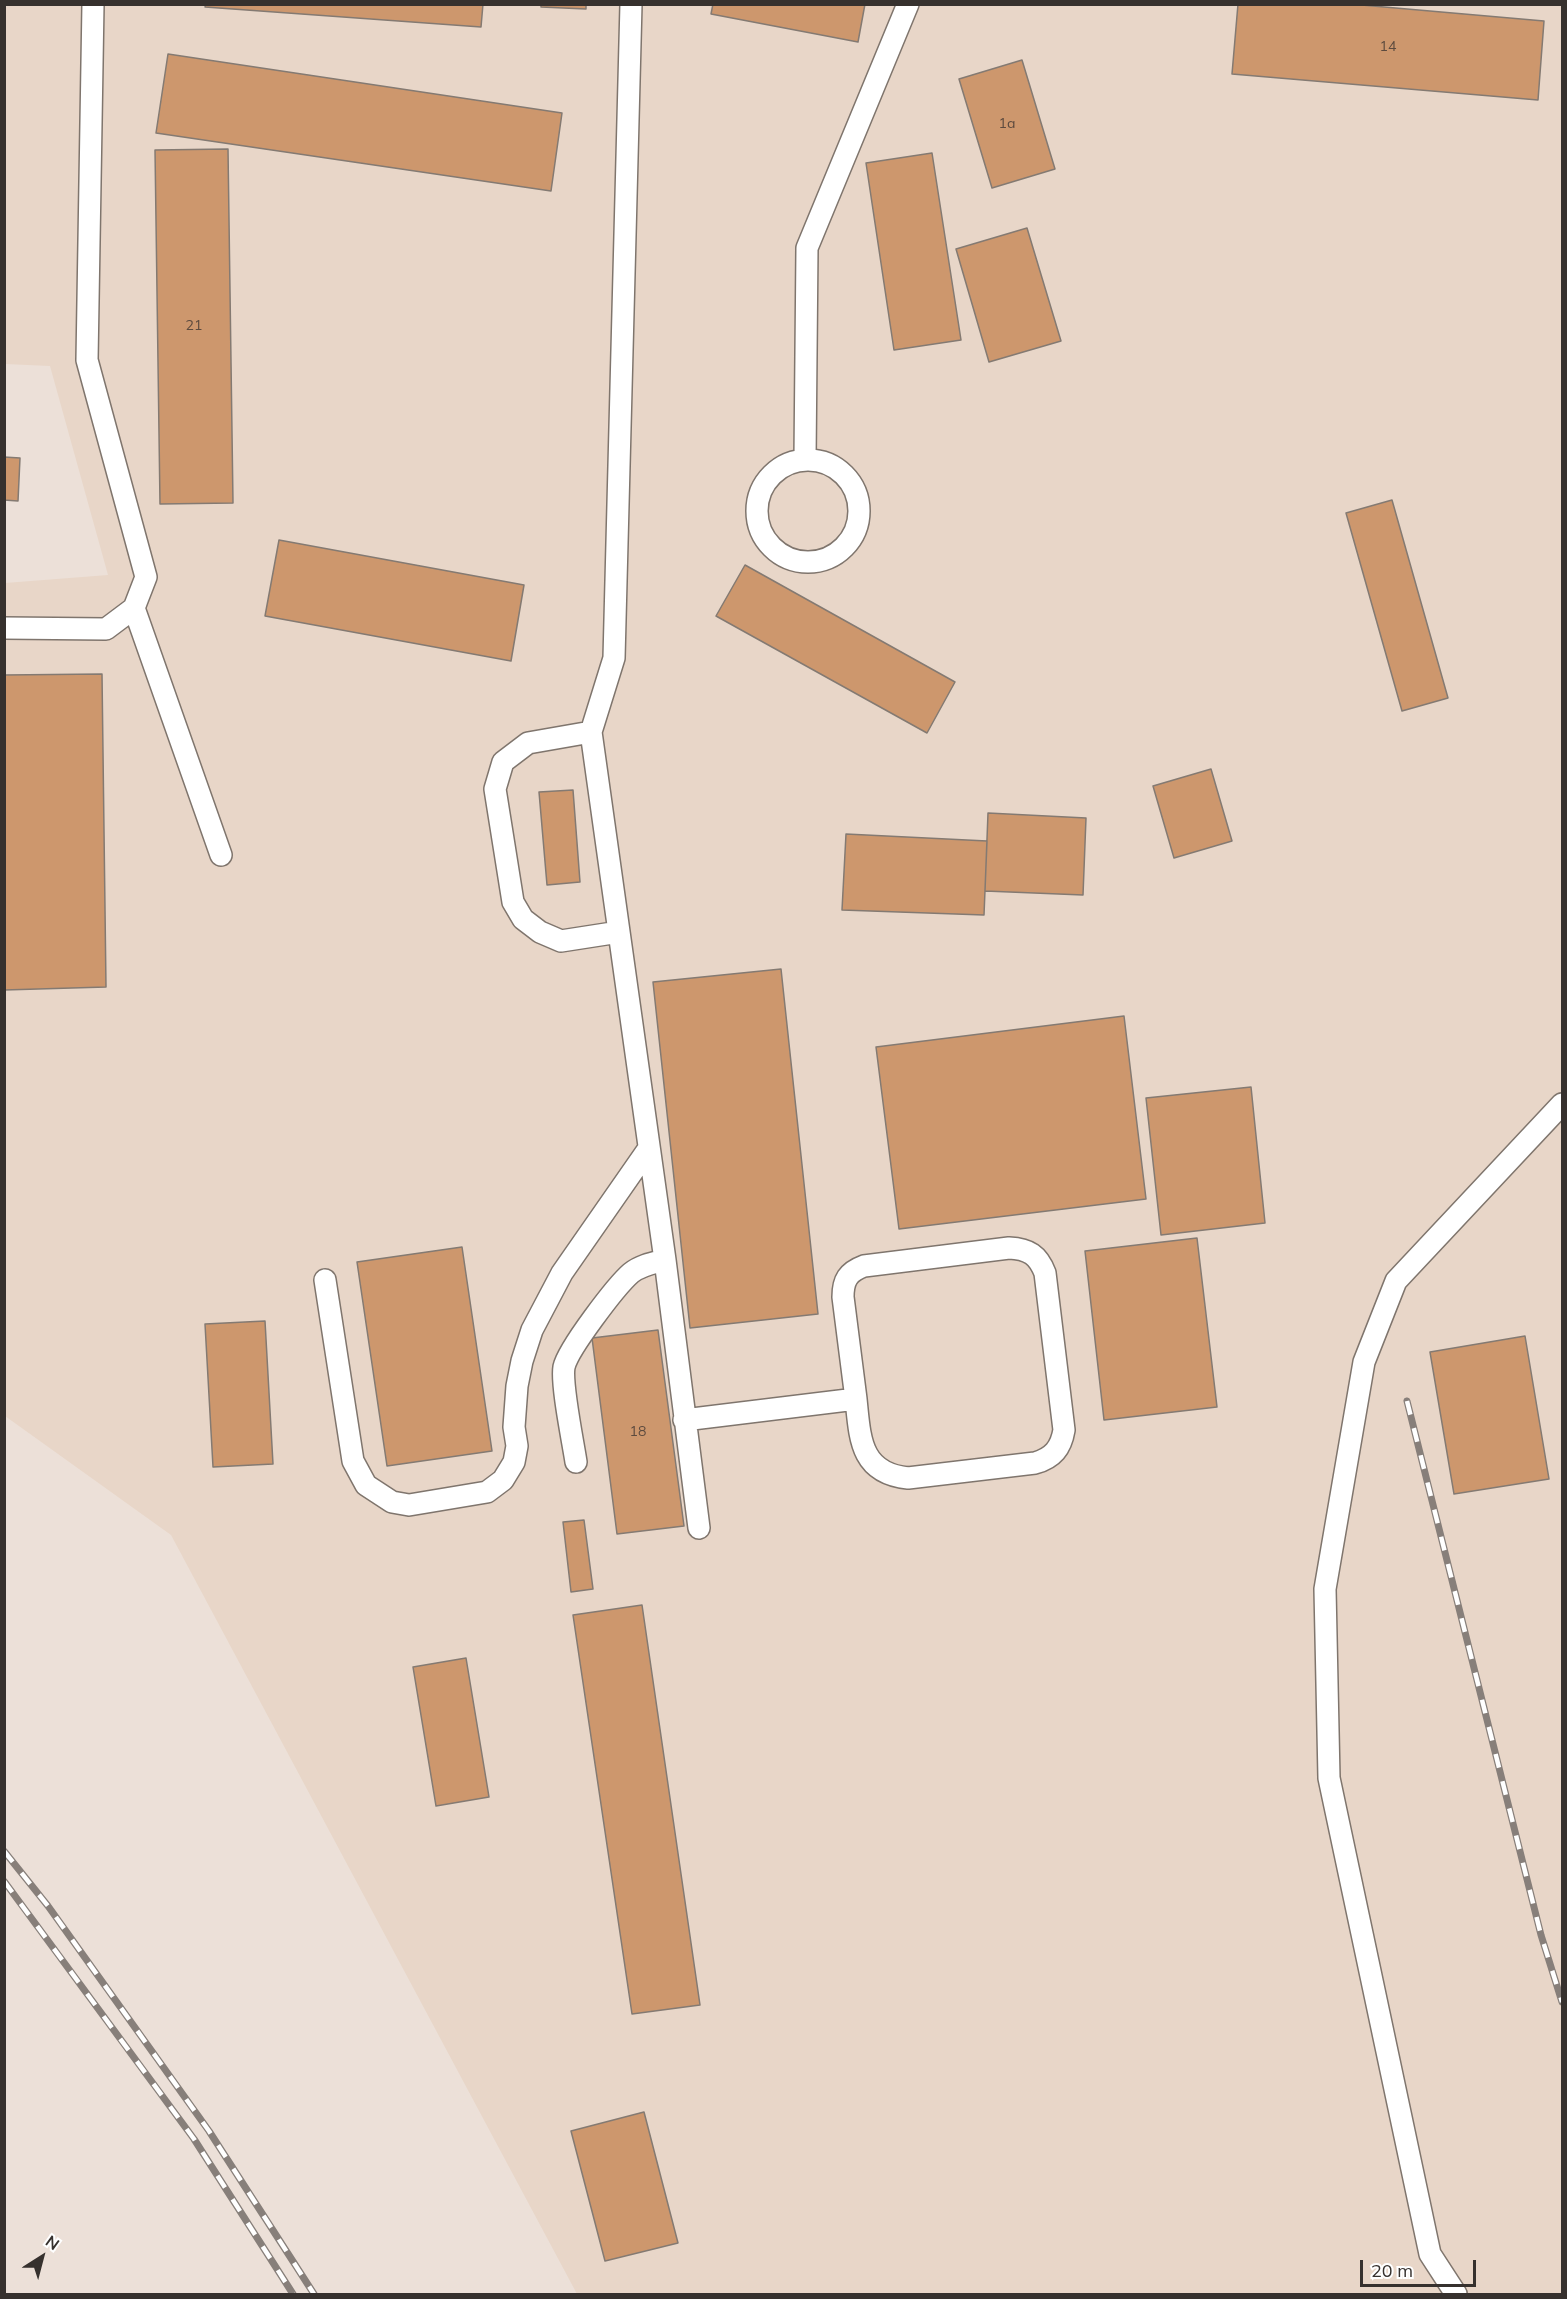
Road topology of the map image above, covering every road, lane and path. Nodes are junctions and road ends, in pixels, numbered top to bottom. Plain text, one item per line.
1 (93, 4) edge
2 (631, 4) edge
3 (908, 4) edge
4 (805, 459) junction
5 (134, 608) junction
6 (4, 628) edge
7 (591, 732) junction
8 (221, 855) dead end
9 (619, 932) junction
10 (1563, 1104) edge
11 (649, 1148) junction
12 (665, 1260) junction
13 (325, 1280) dead end
14 (856, 1399) junction
15 (684, 1420) junction
16 (576, 1462) dead end
17 (699, 1528) dead end
18 (1456, 2295) edge

1 - 5 lane
2 - 7 lane
3 - 4 lane
4 - 4 lane
5 - 6 lane
5 - 8 lane
7 - 9 lane
7 - 9 lane
9 - 11 lane
10 - 18 lane
11 - 12 lane
11 - 13 lane
12 - 15 lane
12 - 16 lane
14 - 14 lane
14 - 15 lane
15 - 17 lane

